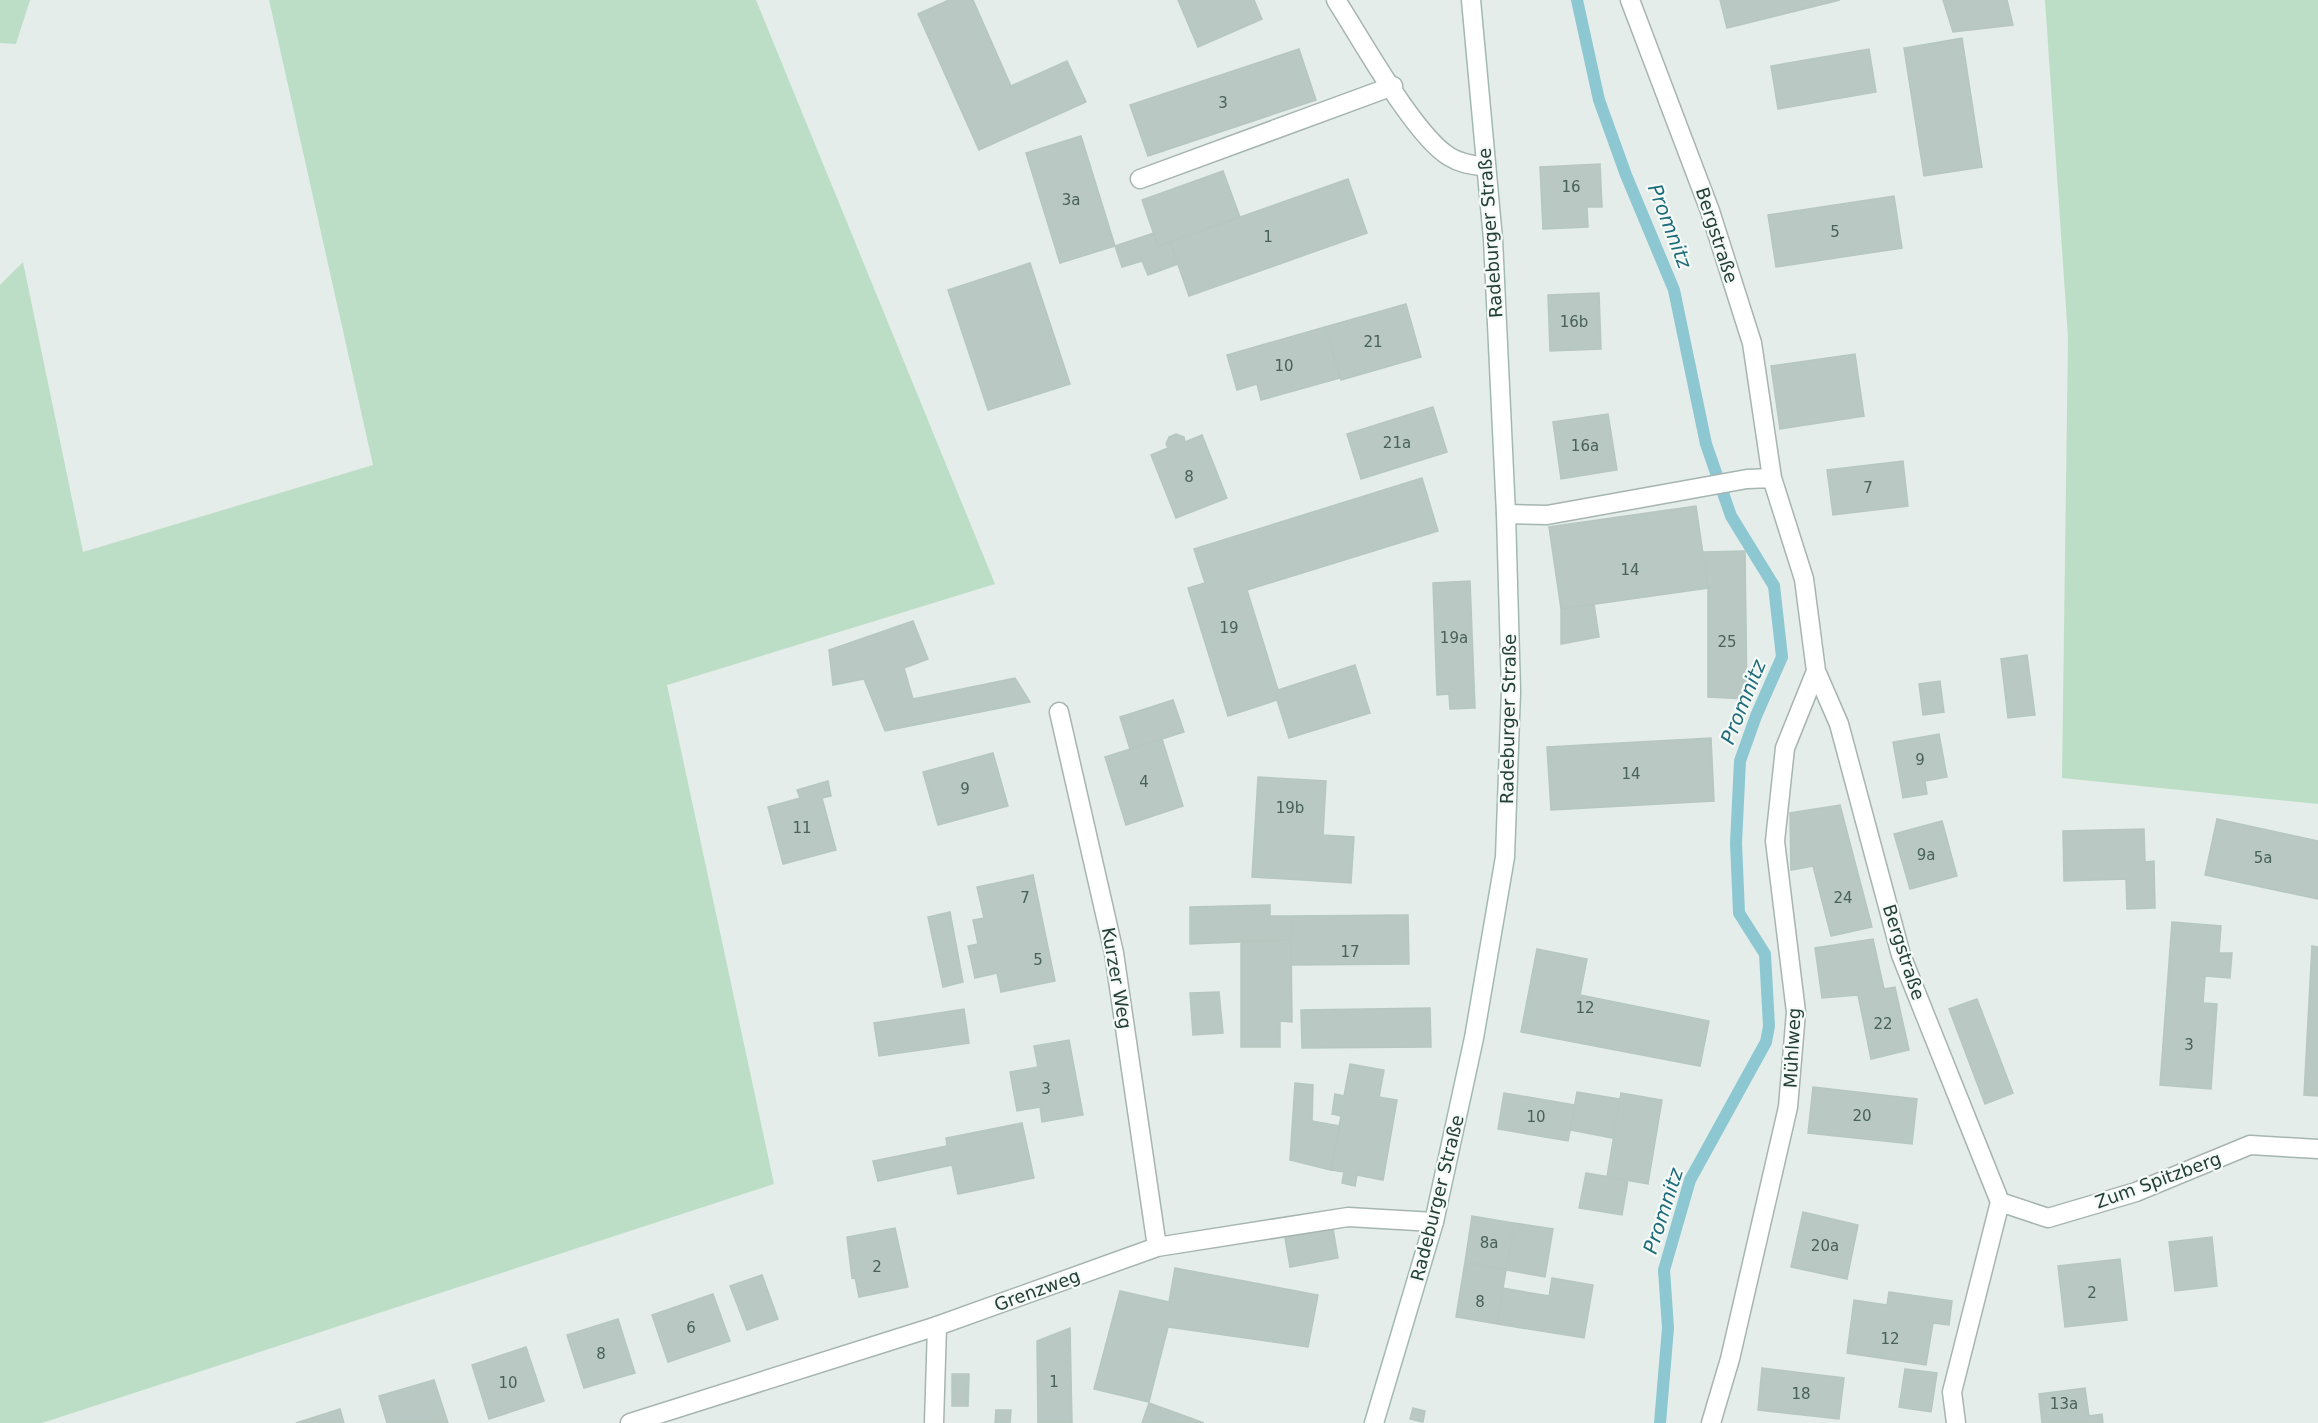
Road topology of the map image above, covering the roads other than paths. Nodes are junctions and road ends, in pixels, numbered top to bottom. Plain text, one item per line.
1 (1336, 0) edge
2 (1471, 0) edge
3 (1630, 0) edge
4 (1392, 86) junction
5 (1486, 167) junction
6 (1140, 179) dead end
7 (1772, 478) junction
8 (1506, 514) junction
9 (1816, 671) junction
10 (1059, 712) dead end
11 (2318, 1149) edge
12 (2000, 1202) junction
13 (1434, 1222) junction
14 (1157, 1247) junction
15 (937, 1326) junction
16 (650, 1420) edge
17 (630, 1423) edge
18 (934, 1423) edge
19 (1374, 1423) edge
20 (1711, 1423) edge
21 (1956, 1423) edge

1 - 4 street
2 - 5 street, Radeburger Straße
3 - 7 street, Bergstraße
4 - 5 street
4 - 6 street
5 - 8 street, Radeburger Straße
7 - 8 street
7 - 9 street, Bergstraße
8 - 13 street, Radeburger Straße
9 - 12 street, Bergstraße
9 - 20 street, Mühlweg
10 - 14 street, Kurzer Weg
11 - 12 street, Zum Spitzberg
12 - 21 street
13 - 14 street, Grenzweg
13 - 19 street, Radeburger Straße
14 - 15 street, Grenzweg
15 - 16 street, Grenzweg
15 - 18 street
16 - 17 street, Grenzweg

